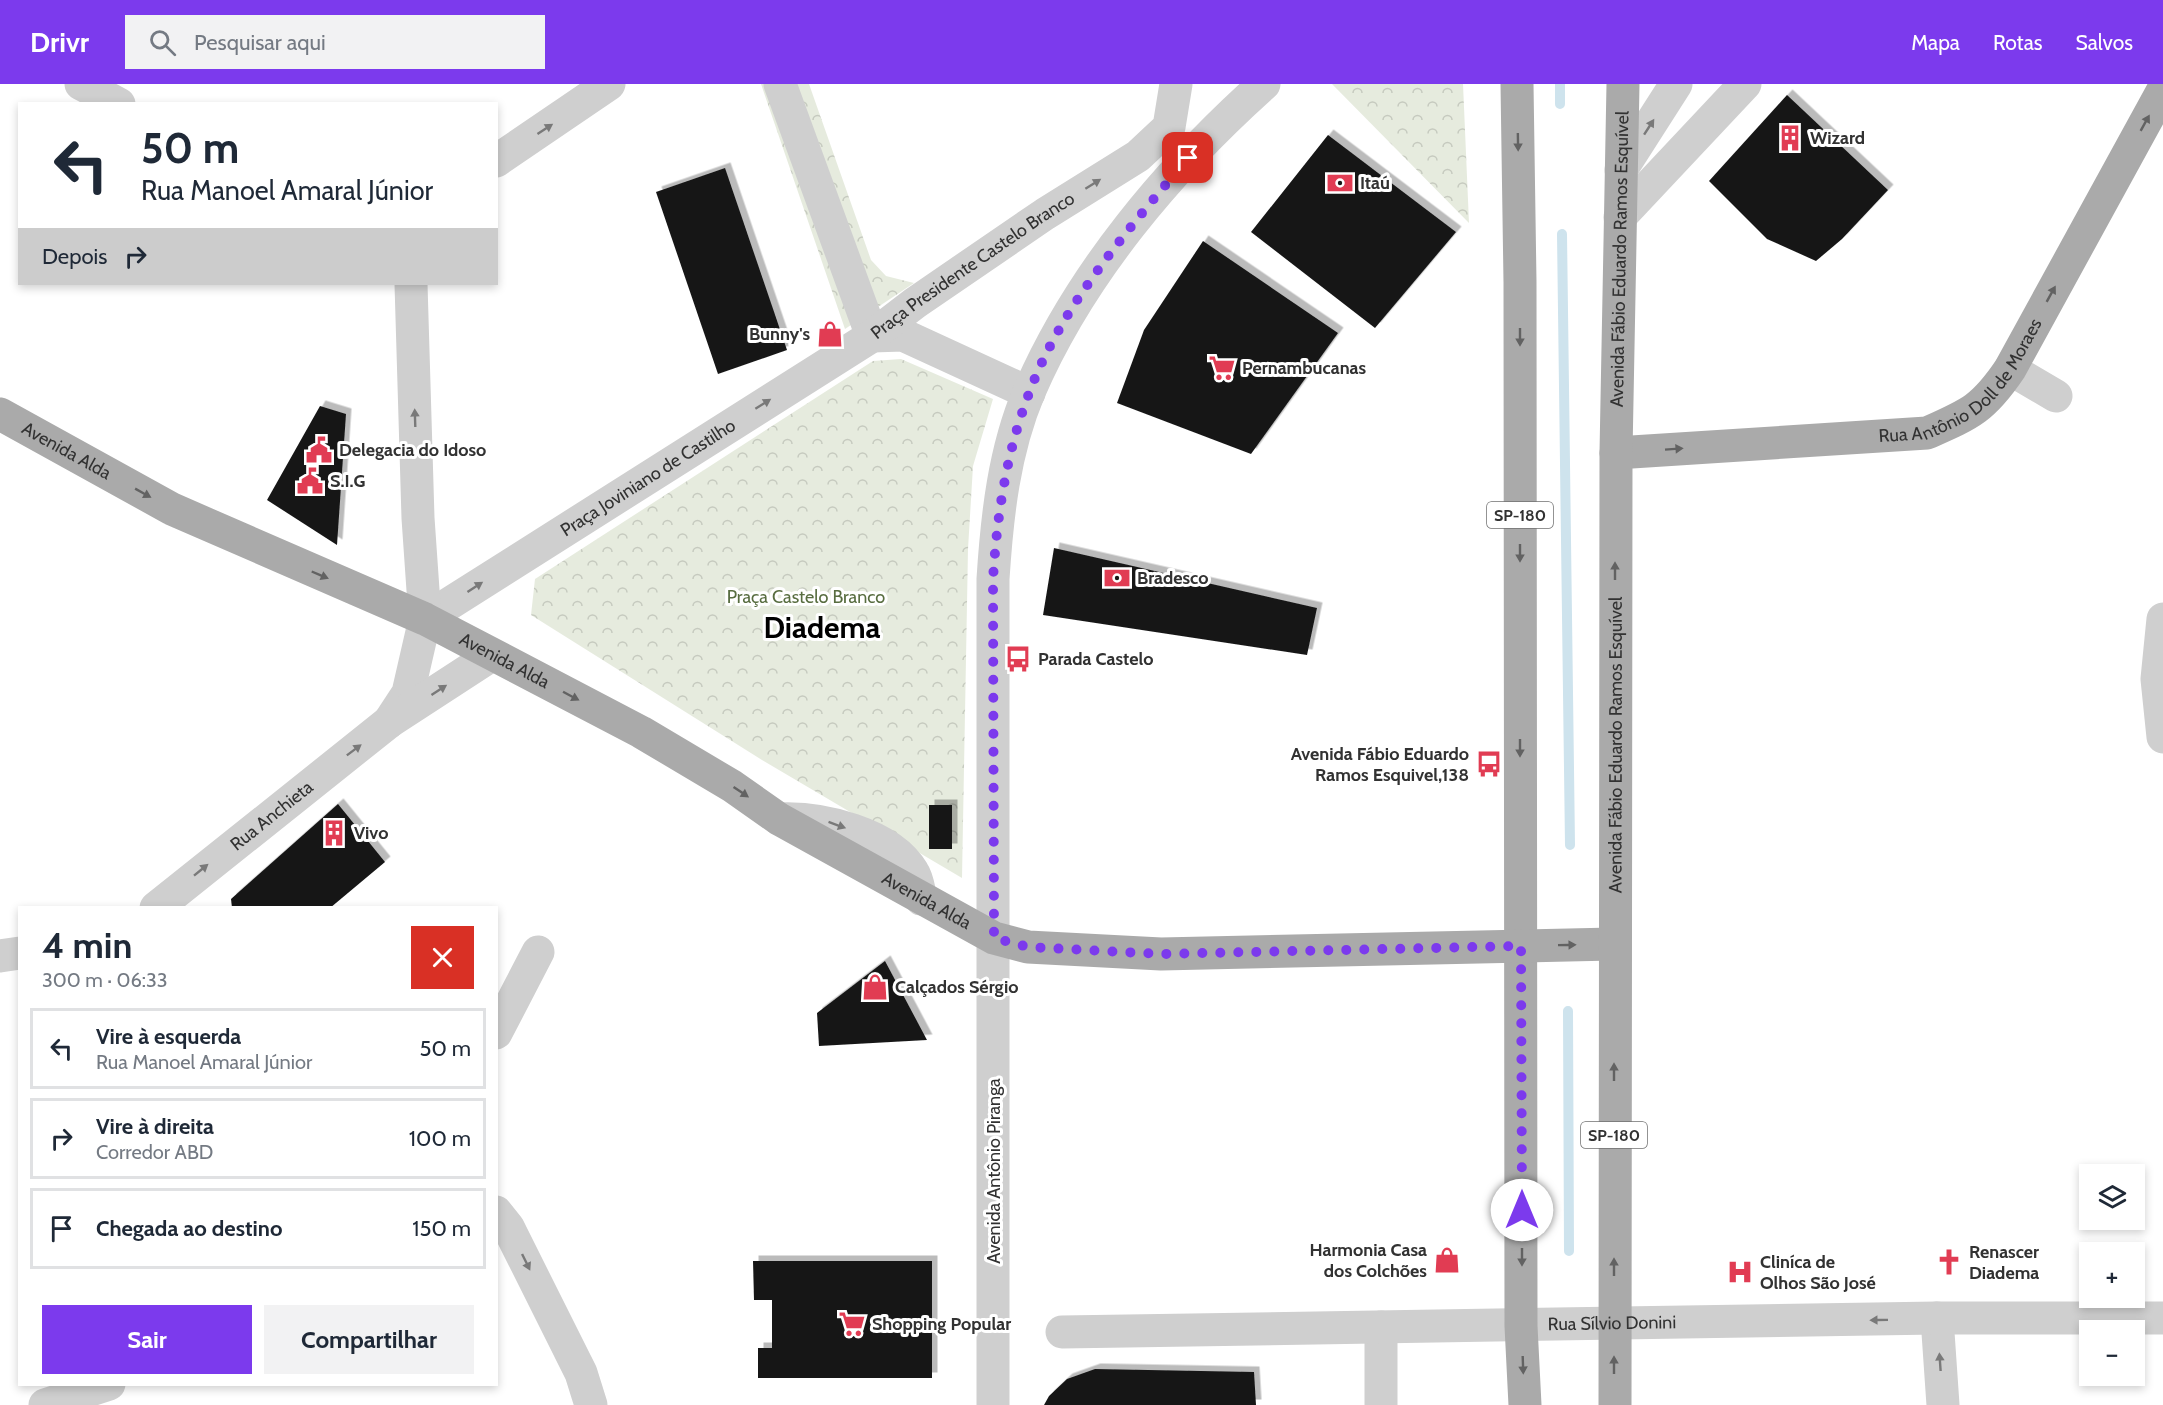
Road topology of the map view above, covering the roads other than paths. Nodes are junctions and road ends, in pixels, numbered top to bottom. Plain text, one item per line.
1 (81, 84) edge
2 (609, 84) edge
3 (780, 84) edge
4 (1176, 84) edge
5 (1264, 84) edge
6 (1517, 84) edge
7 (1623, 84) edge
8 (1676, 84) edge
9 (1745, 84) edge
10 (2163, 90) edge
11 (115, 102) edge
12 (498, 160) edge
13 (1621, 170) junction
14 (1620, 217) junction
15 (411, 285) edge
16 (872, 336) junction
17 (2010, 369) junction
18 (1029, 393) junction
19 (2056, 396) dead end
20 (0, 414) edge
21 (1616, 453) junction
22 (425, 619) junction
23 (2163, 619) edge
24 (492, 655) junction
25 (389, 722) junction
26 (2163, 737) edge
27 (159, 906) edge
28 (994, 938) junction
29 (1613, 944) junction
30 (1521, 946) junction
31 (538, 952) dead end
32 (18, 953) edge
33 (0, 956) edge
34 (498, 1029) edge
35 (498, 1214) edge
36 (1937, 1318) junction
37 (2163, 1318) edge
38 (1615, 1325) junction
39 (1521, 1326) junction
40 (1381, 1328) junction
41 (1062, 1332) dead end
42 (103, 1386) edge
43 (45, 1405) edge
44 (591, 1405) edge
45 (993, 1405) edge
46 (1381, 1405) edge
47 (1525, 1405) edge
48 (1614, 1405) edge
49 (1944, 1405) edge

1 - 11 street
12 -> 2 street
3 - 16 street, Praça Presidente Castelo Branco
16 -> 4 street, Praça Presidente Castelo Branco
5 - 18 street, Avenida Antônio Piranga
6 -> 30 main road, SP-180
7 - 13 main road, Avenida Fábio Eduardo Ramos Esquível
13 -> 8 street
9 - 14 street
17 -> 10 main road, Rua Antônio Doll de Moraes
13 - 14 main road, Avenida Fábio Eduardo Ramos Esquível
14 - 21 main road, Avenida Fábio Eduardo Ramos Esquível
22 -> 15 street, Rua Anchieta
16 - 18 street
22 -> 16 street, Praça Joviniano de Castilho
17 - 19 street
21 -> 17 main road, Rua Antônio Doll de Moraes
18 - 28 street, Avenida Antônio Piranga
20 -> 22 main road, Avenida Alda
29 -> 21 main road, Avenida Fábio Eduardo Ramos Esquível / SP-180
22 - 24 main road, Avenida Alda
22 - 25 street, Rua Anchieta
23 - 26 street
25 -> 24 street, Rua Anchieta
24 -> 28 main road, Avenida Alda
27 -> 25 street, Rua Anchieta
28 - 30 main road, Avenida Alda
28 - 45 street, Avenida Antônio Piranga
30 -> 29 main road, Avenida Alda
38 -> 29 main road, Avenida Fábio Eduardo Ramos Esquível / SP-180
30 -> 39 main road, SP-180
31 - 34 street
32 - 33 street
35 -> 44 street
36 - 37 street, Rua Sílvio Donini
36 -> 38 street, Rua Sílvio Donini
49 -> 36 street
38 - 39 street, Rua Sílvio Donini
48 -> 38 main road, Avenida Fábio Eduardo Ramos Esquível / SP-180
39 - 40 street, Rua Sílvio Donini
39 -> 47 main road, SP-180
40 - 41 street, Rua Sílvio Donini
40 - 46 street
42 - 43 street

